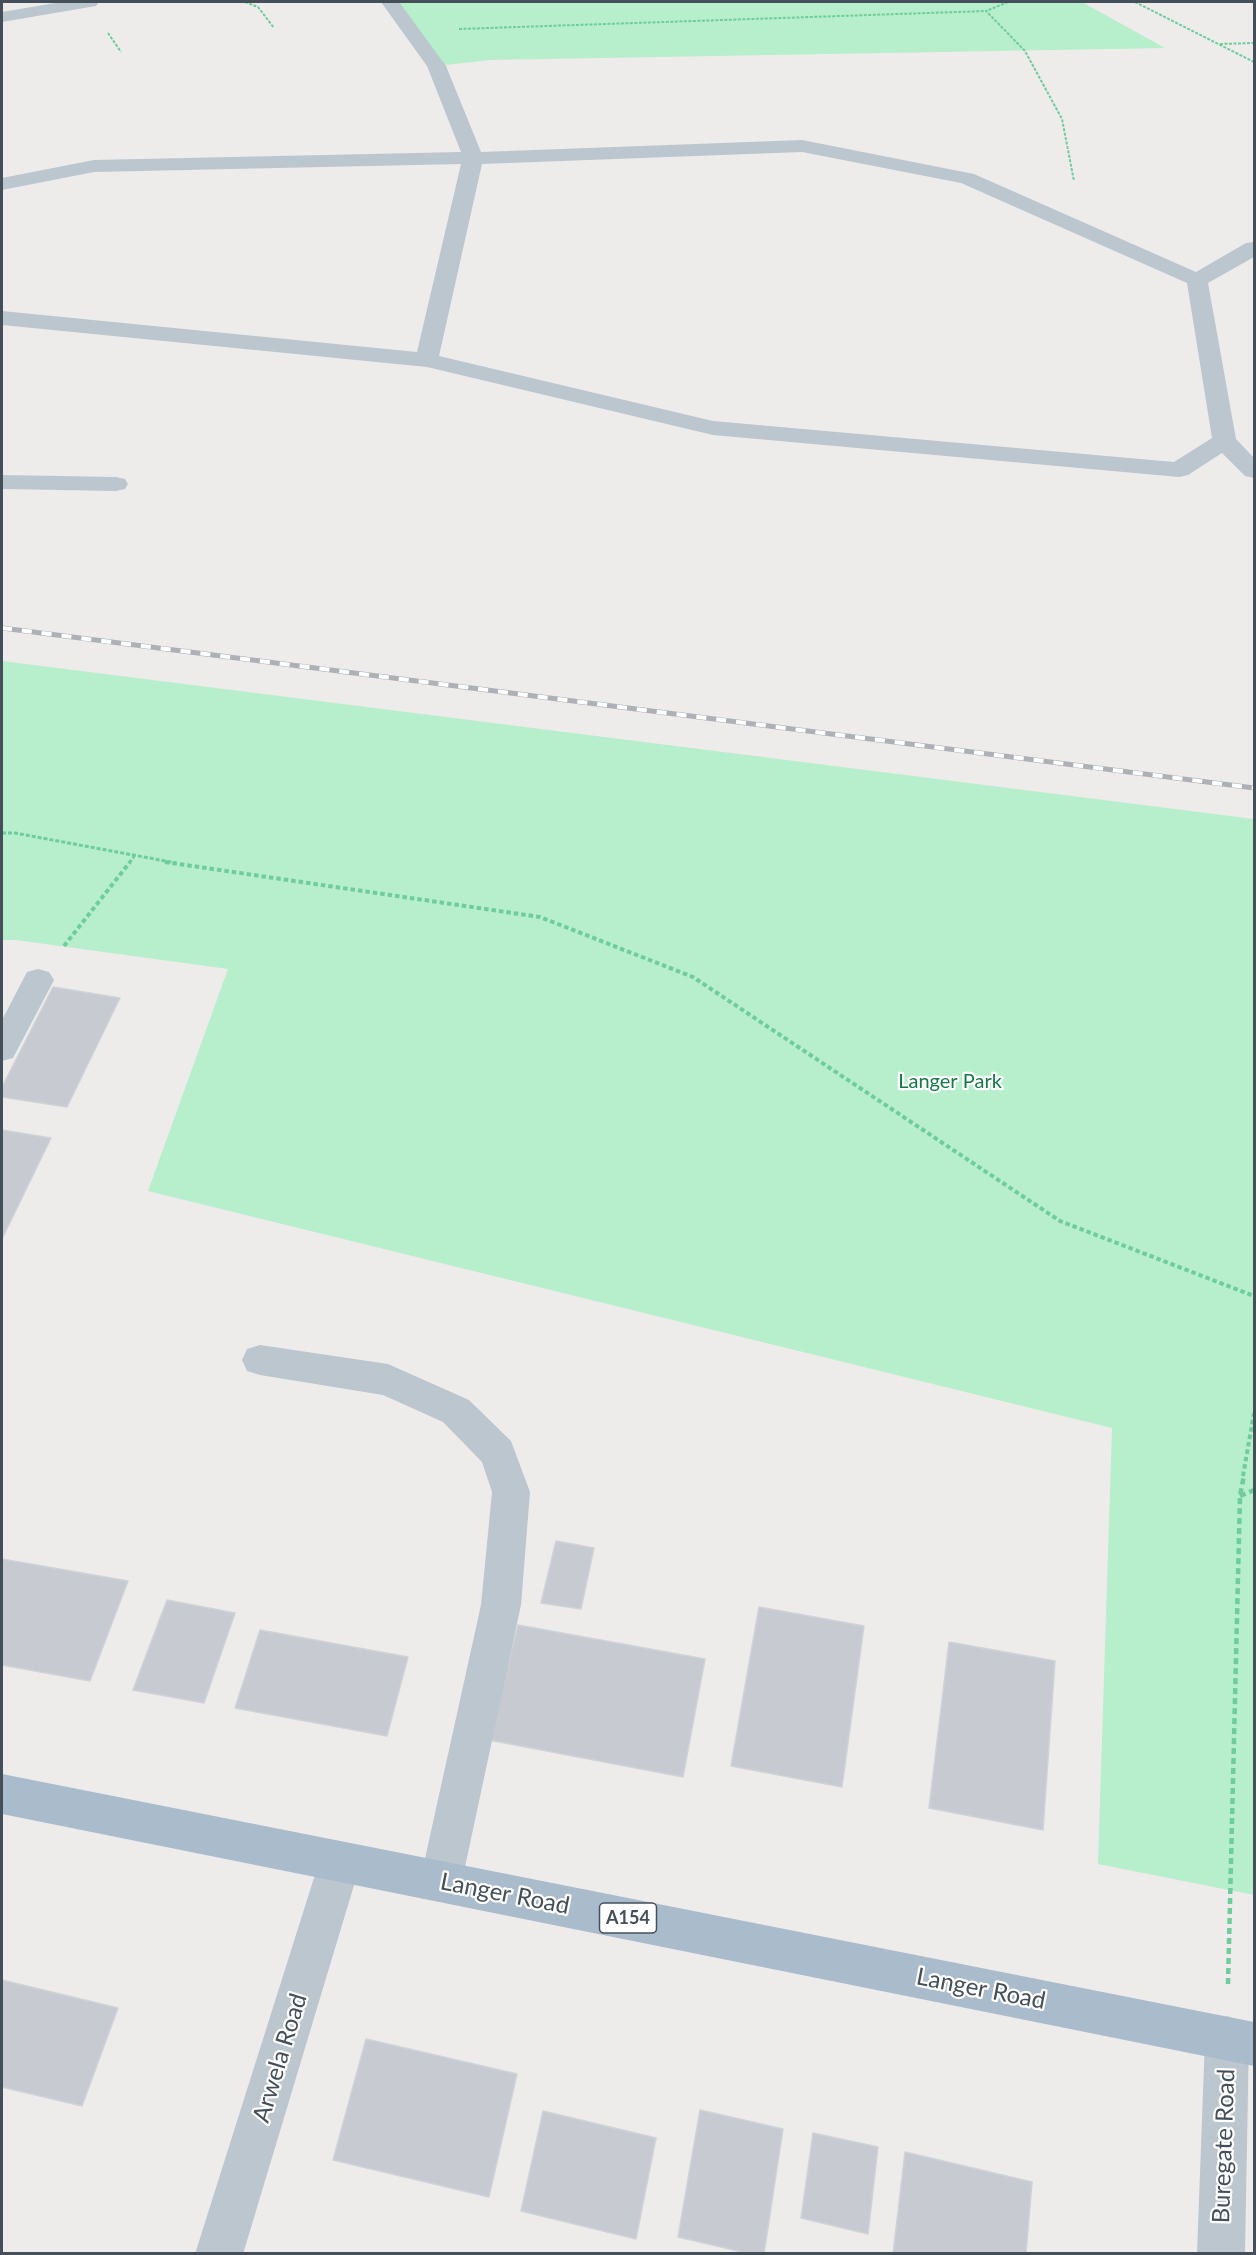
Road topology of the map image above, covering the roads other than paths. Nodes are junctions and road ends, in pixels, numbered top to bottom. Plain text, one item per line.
1 (90, 2) edge
2 (390, 2) edge
3 (2, 17) edge
4 (473, 158) junction
5 (2, 184) edge
6 (1254, 248) edge
7 (1197, 280) junction
8 (2, 318) edge
9 (427, 360) junction
10 (1224, 441) junction
11 (1254, 471) edge
12 (2, 483) edge
13 (116, 484) dead end
14 (38, 980) road end
15 (2, 1048) edge
16 (260, 1360) dead end
17 (2, 1794) edge
18 (340, 1862) junction
19 (441, 1881) junction
20 (1241, 2041) edge
21 (219, 2253) edge
22 (1221, 2253) edge

1 - 3 street
2 - 4 street
4 - 5 street
4 - 7 street
4 - 9 street
6 - 7 street
7 - 10 street
8 - 9 street
9 - 10 street
10 - 11 street
12 - 13 street
14 - 15 street
16 - 19 street
17 - 18 main road, Langer Road / A154
18 - 19 main road, Langer Road / A154
18 - 21 street, Arwela Road
19 - 20 main road, Langer Road / A154
20 - 22 street, Buregate Road

